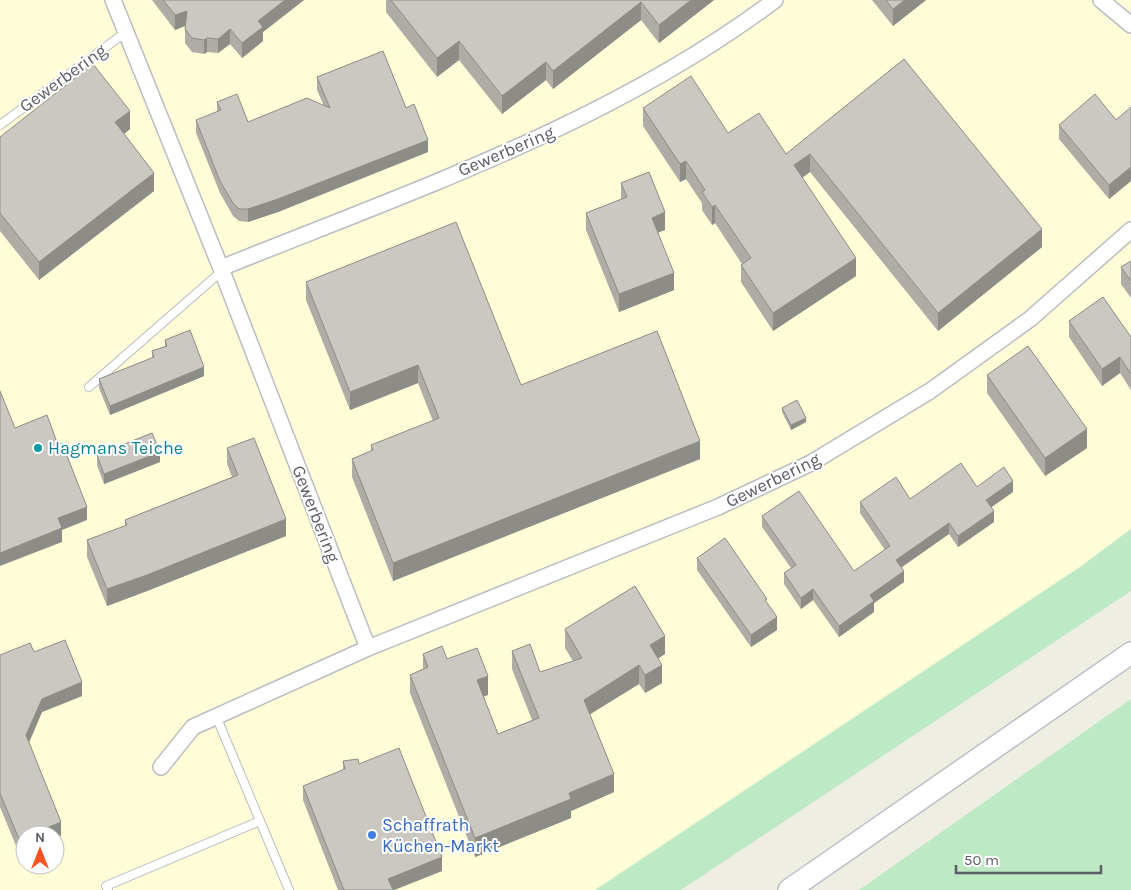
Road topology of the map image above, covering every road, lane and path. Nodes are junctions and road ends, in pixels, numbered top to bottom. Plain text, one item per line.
1 (113, 0) edge
2 (775, 0) edge
3 (1101, 0) edge
4 (1131, 25) edge
5 (126, 32) junction
6 (0, 125) edge
7 (1131, 230) edge
8 (221, 269) junction
9 (89, 387) dead end
10 (368, 648) junction
11 (1131, 653) edge
12 (216, 716) junction
13 (161, 767) dead end
14 (260, 821) junction
15 (108, 890) edge
16 (289, 890) edge
17 (789, 890) edge

1 - 5 street, Gewerbering
2 - 8 street, Gewerbering
3 - 4 street
5 - 6 lane, Gewerbering
5 - 8 street, Gewerbering
7 - 10 street, Gewerbering
8 - 9 lane
8 - 10 street, Gewerbering
10 - 12 street, Gewerbering
11 - 17 main road
12 - 13 street, Gewerbering
12 - 14 lane
14 - 15 lane
14 - 16 lane

